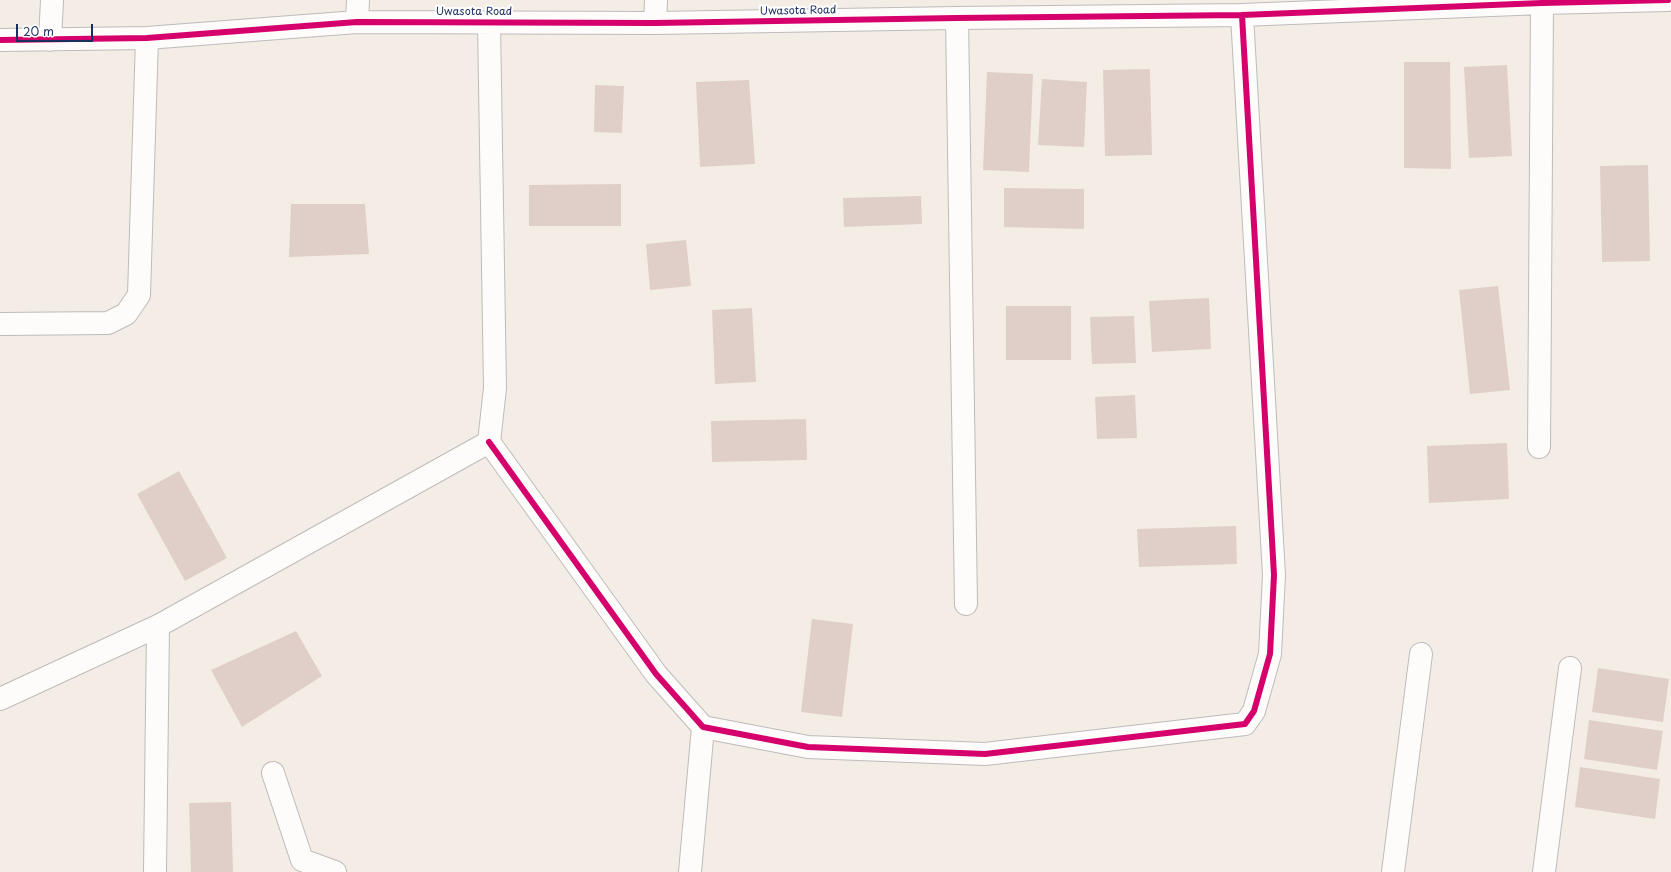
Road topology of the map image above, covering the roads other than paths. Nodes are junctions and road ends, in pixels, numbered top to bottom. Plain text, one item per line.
1 (52, 0) edge
2 (358, 0) edge
3 (656, 0) edge
4 (1668, 0) edge
5 (1542, 3) junction
6 (1242, 15) junction
7 (958, 18) junction
8 (357, 22) junction
9 (489, 22) junction
10 (654, 23) junction
11 (146, 38) junction
12 (0, 40) edge
13 (50, 40) junction
14 (0, 324) edge
15 (489, 442) junction
16 (1539, 448) dead end
17 (966, 604) dead end
18 (158, 626) junction
19 (1421, 654) dead end
20 (1570, 668) dead end
21 (0, 699) edge
22 (703, 727) junction
23 (273, 773) dead end
24 (155, 872) edge
25 (335, 872) edge
26 (690, 872) edge
27 (1393, 872) edge
28 (1544, 872) edge

1 - 13 street
2 - 8 street
3 - 10 street
4 - 5 street, Uwasota Road
5 - 6 street, Uwasota Road
5 - 16 street
6 - 7 street, Uwasota Road
6 - 22 street
7 - 10 street, Uwasota Road
7 - 17 street
8 - 9 street, Uwasota Road
8 - 11 street, Uwasota Road
9 - 10 street, Uwasota Road
9 - 15 street
11 - 13 street, Uwasota Road
11 - 14 street
12 - 13 street, Uwasota Road
15 - 18 street
15 - 22 street
18 - 21 street
18 - 24 street
19 - 27 street
20 - 28 street
22 - 26 street
23 - 25 street

